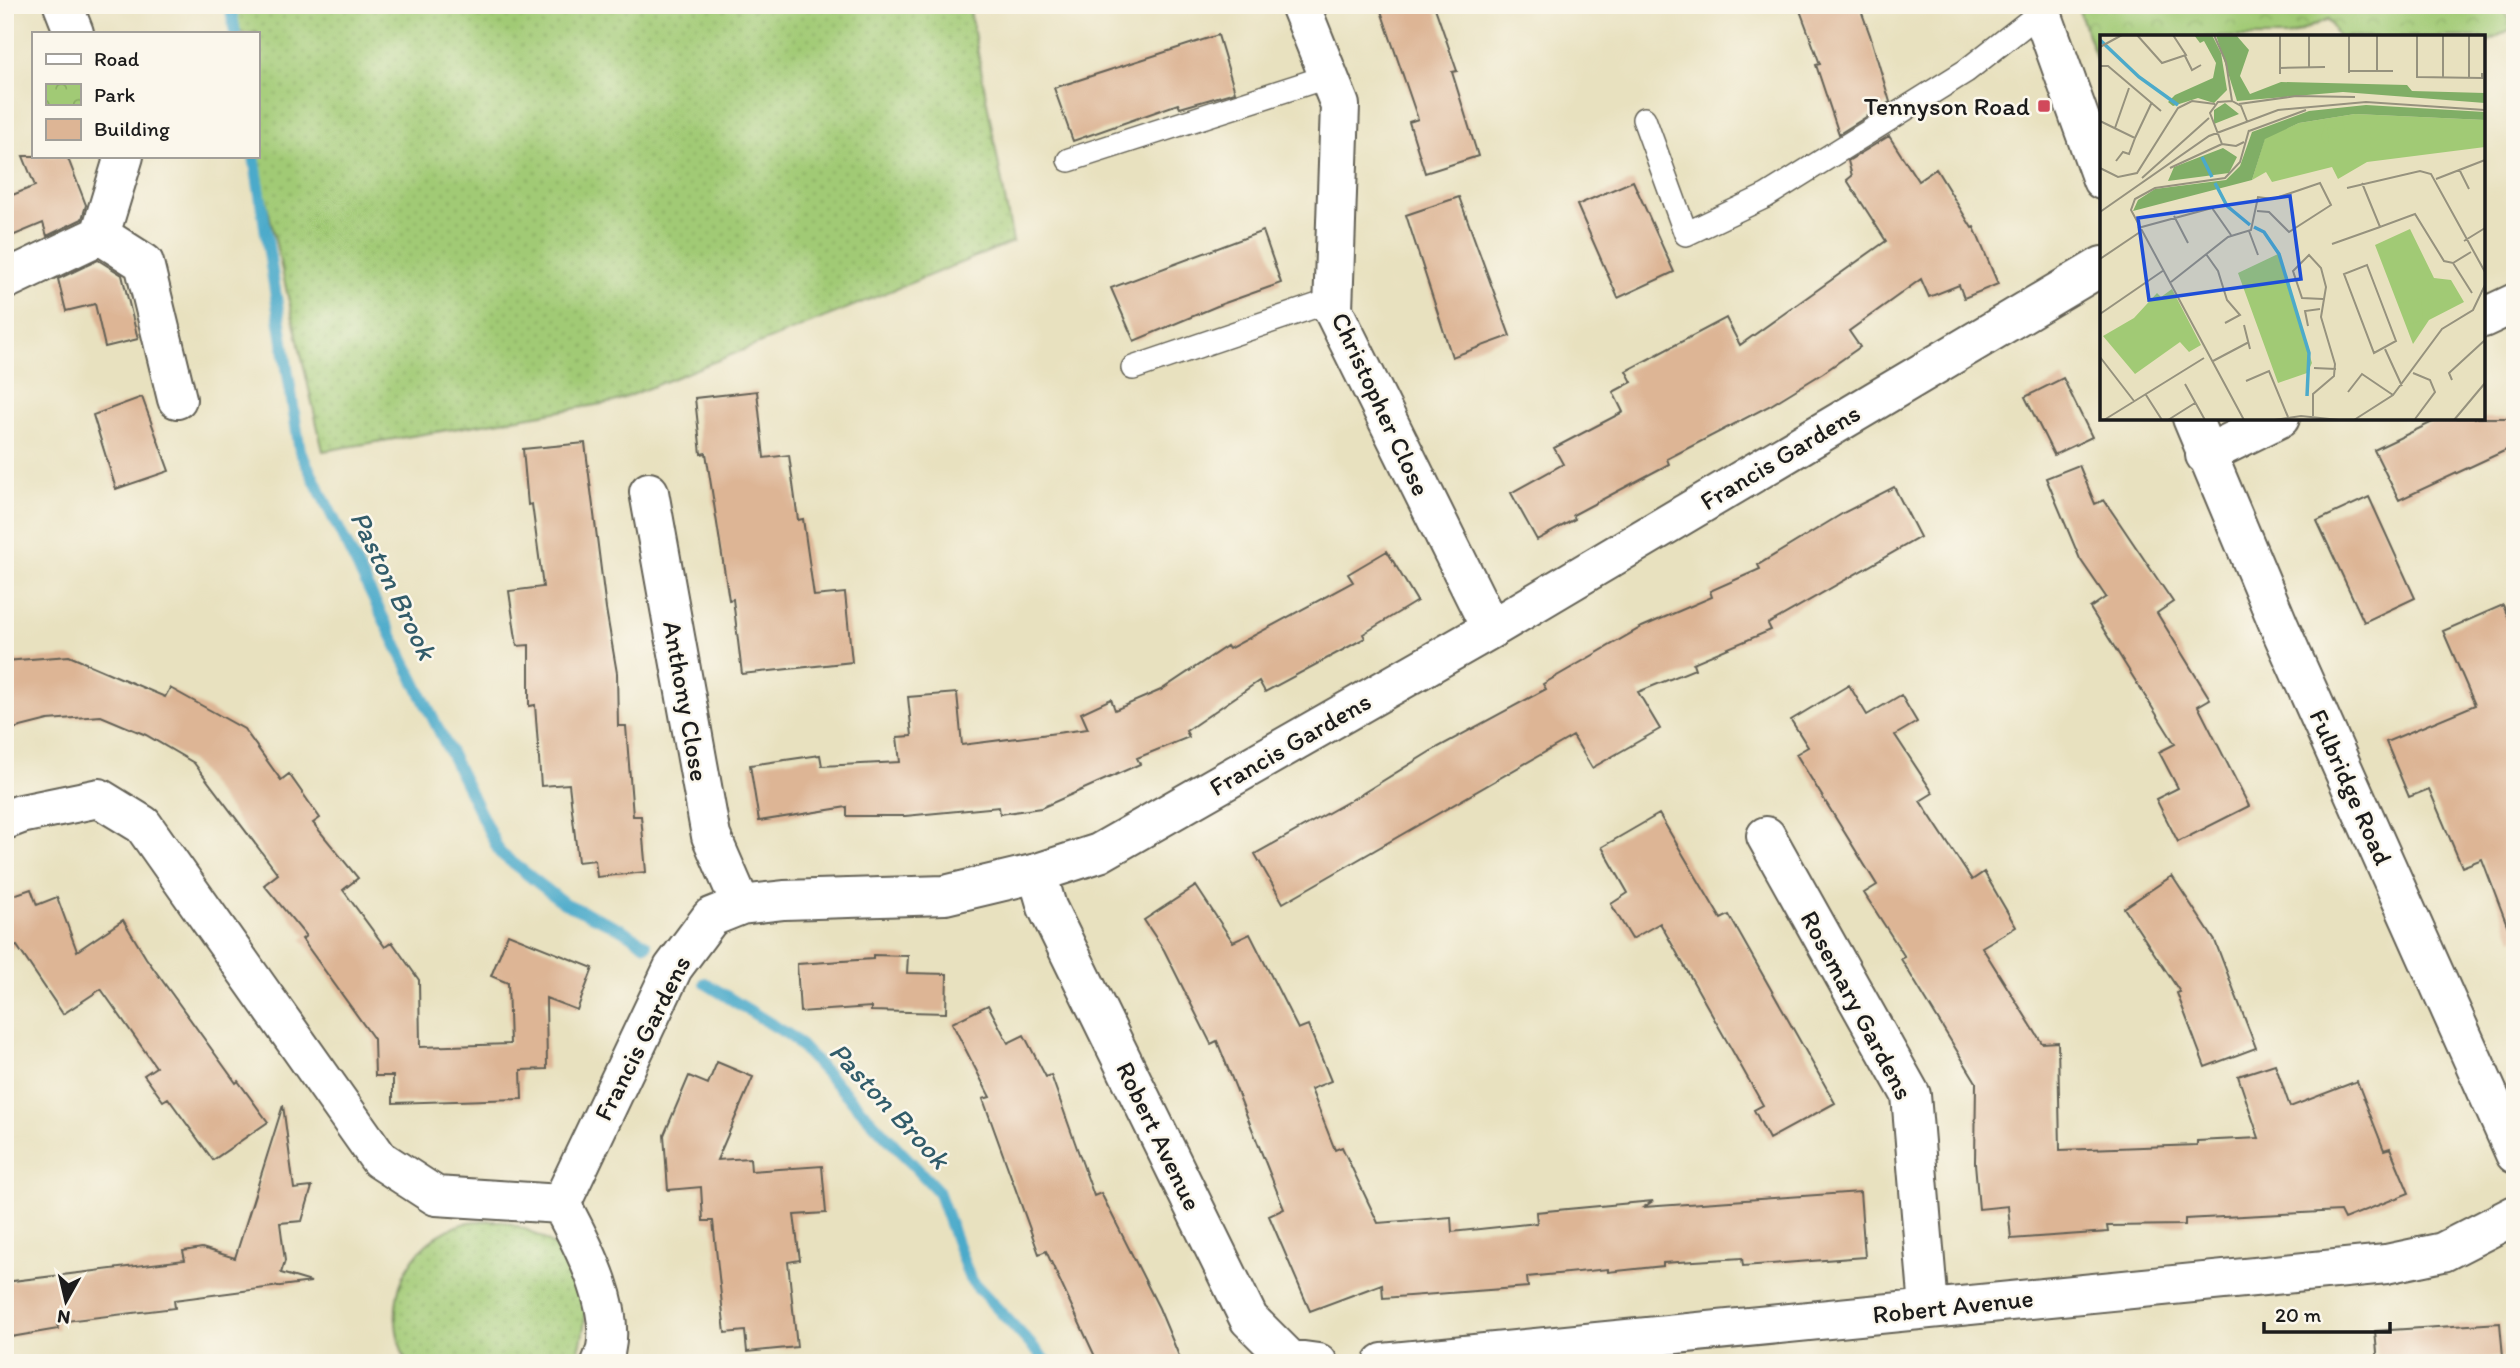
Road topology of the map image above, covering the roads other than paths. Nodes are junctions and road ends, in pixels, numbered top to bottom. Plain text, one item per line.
1 (63, 5) edge
2 (1300, 5) edge
3 (2040, 9) edge
4 (74, 32) edge
5 (1329, 76) junction
6 (1644, 119) dead end
7 (123, 158) edge
8 (1069, 160) dead end
9 (2100, 174) edge
10 (100, 235) junction
11 (2100, 267) edge
12 (5, 280) edge
13 (1333, 300) junction
14 (2515, 303) edge
15 (2485, 317) edge
16 (1133, 369) dead end
17 (177, 399) dead end
18 (2193, 420) edge
19 (2276, 420) edge
20 (2205, 455) junction
21 (649, 492) dead end
22 (1490, 629) junction
23 (5, 820) edge
24 (1766, 836) dead end
25 (1037, 873) junction
26 (741, 905) junction
27 (2511, 1135) edge
28 (561, 1204) junction
29 (2515, 1215) edge
30 (1929, 1308) junction
31 (601, 1363) edge
32 (1318, 1363) edge
33 (1383, 1363) edge

1 - 4 street
2 - 5 street, Christopher Close
3 - 6 lane
3 - 9 street
5 - 8 lane
5 - 13 street, Christopher Close
7 - 10 street
10 - 12 street
10 - 17 street
11 - 22 street, Francis Gardens
13 - 16 lane
13 - 22 street, Christopher Close
14 - 15 street
18 - 20 street, Fulbridge Road
19 - 20 street
20 - 27 street, Fulbridge Road
21 - 26 street, Anthony Close
22 - 25 street, Francis Gardens
23 - 28 street
24 - 30 street, Rosemary Gardens
25 - 26 street, Francis Gardens
25 - 32 street, Robert Avenue
26 - 28 street, Francis Gardens
28 - 31 street
29 - 30 street, Robert Avenue
30 - 33 street, Robert Avenue

